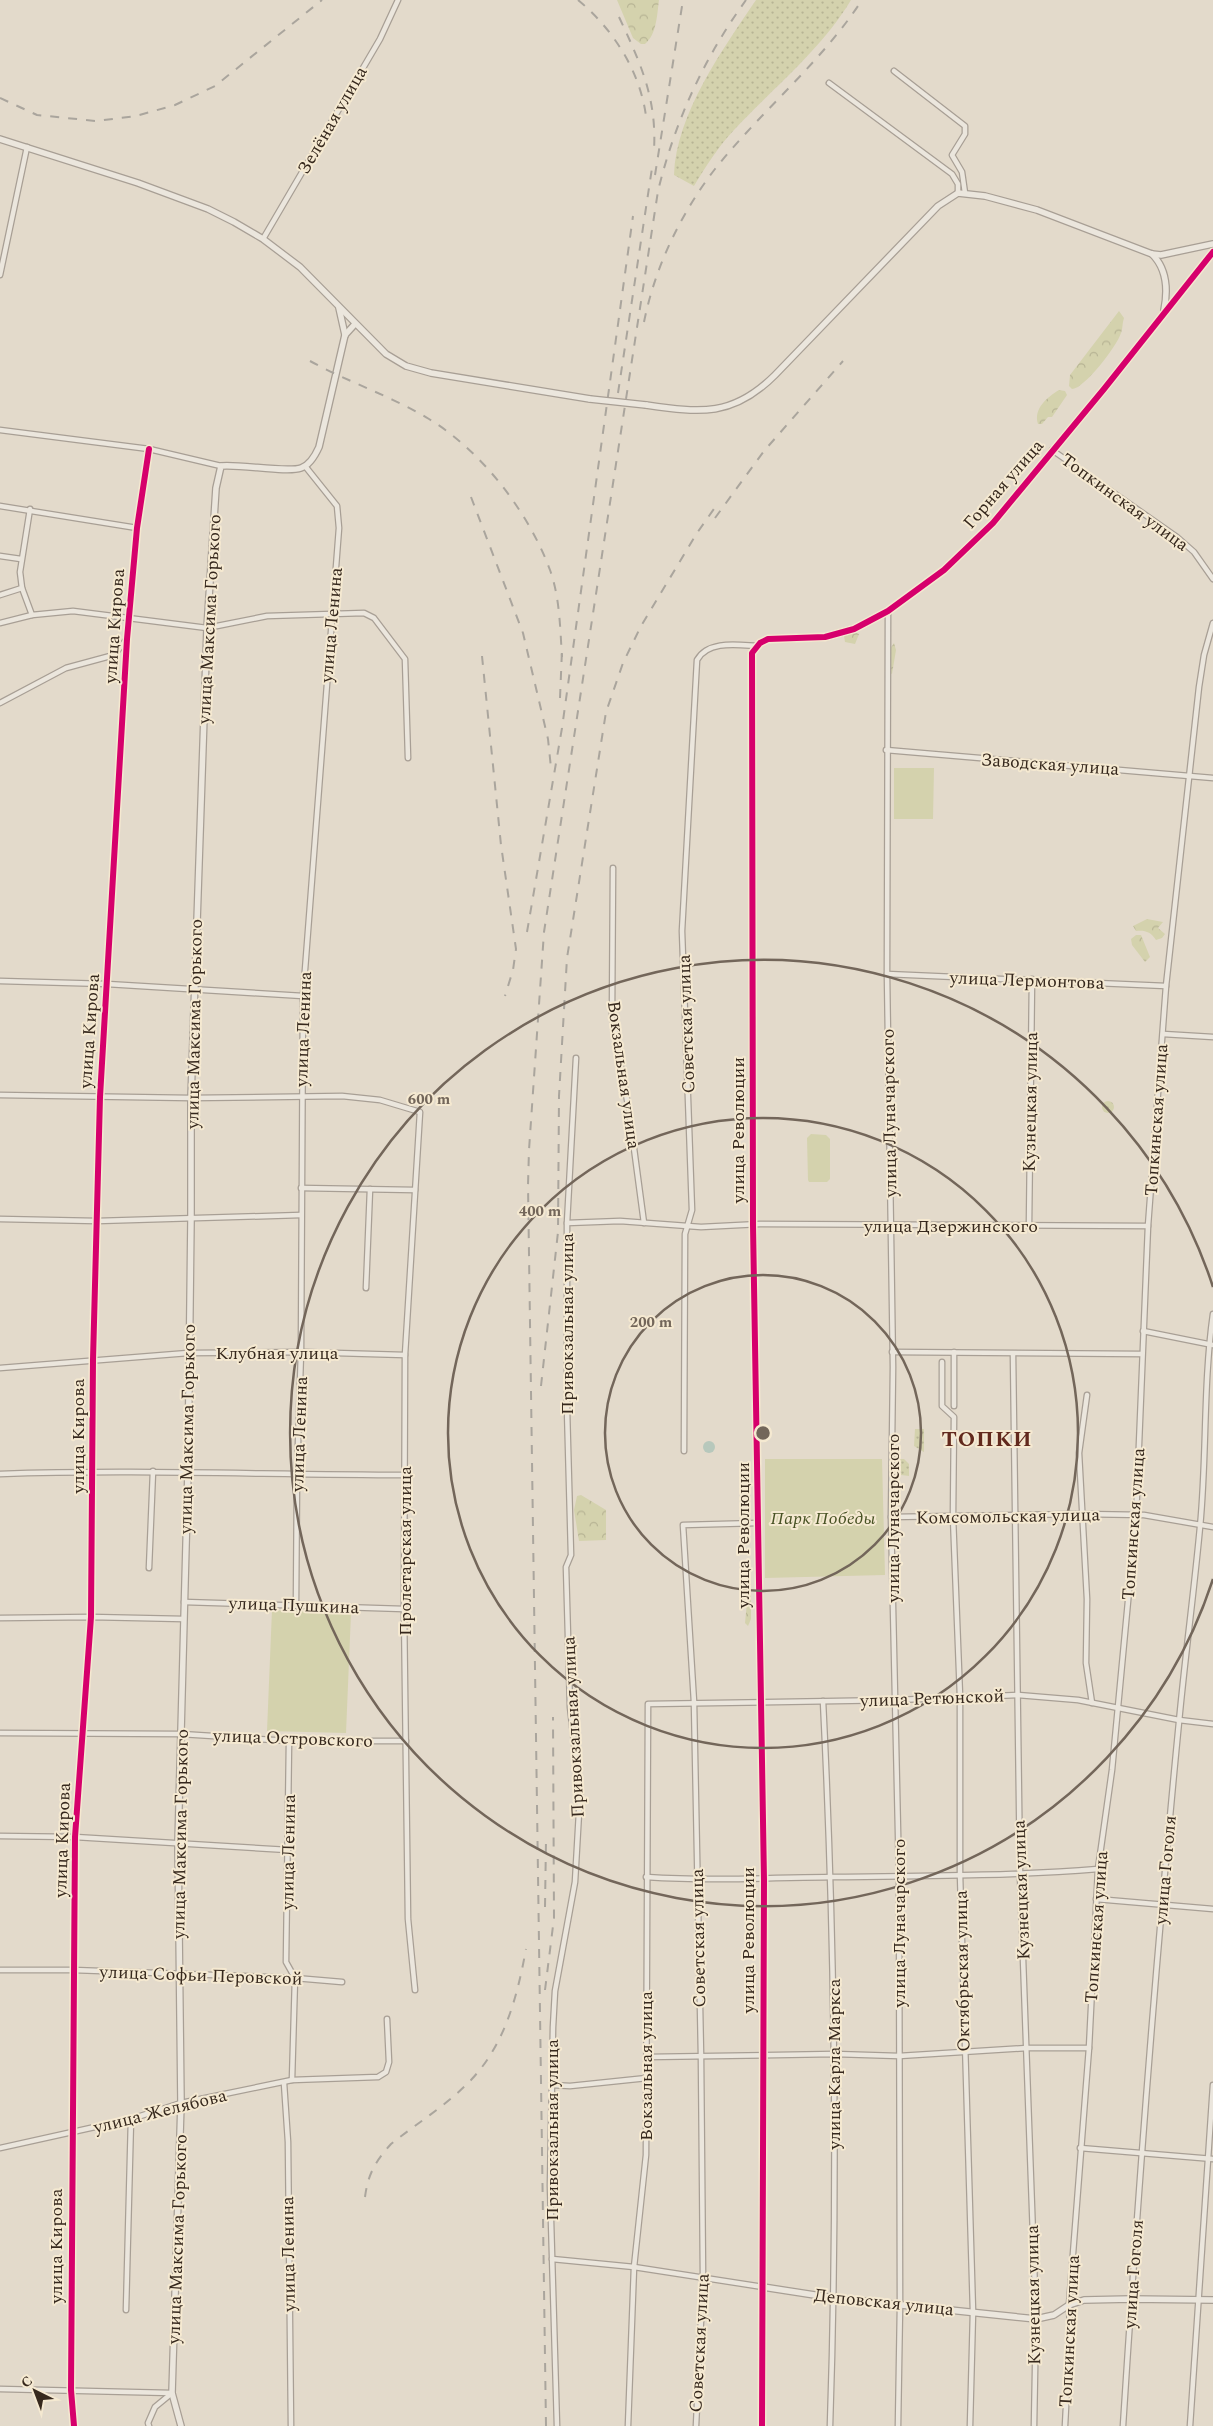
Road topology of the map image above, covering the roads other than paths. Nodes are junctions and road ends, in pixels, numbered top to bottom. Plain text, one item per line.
1 (398, 0) edge
2 (894, 70) dead end
3 (829, 83) dead end
4 (0, 139) edge
5 (27, 147) junction
6 (965, 193) junction
7 (958, 194) junction
8 (263, 239) junction
9 (1213, 244) edge
10 (1213, 252) edge
11 (1152, 254) junction
12 (0, 275) edge
13 (338, 306) junction
14 (1164, 312) junction
15 (355, 324) junction
16 (345, 335) junction
17 (0, 430) edge
18 (150, 449) junction
19 (1052, 450) junction
20 (221, 466) junction
21 (304, 466) junction
22 (0, 506) edge
23 (30, 509) junction
24 (137, 528) junction
25 (0, 556) edge
26 (21, 559) junction
27 (1213, 579) edge
28 (22, 588) junction
29 (0, 595) edge
30 (888, 611) junction
31 (332, 613) junction
32 (32, 615) junction
33 (128, 618) junction
34 (0, 623) edge
35 (1213, 623) edge
36 (207, 628) junction
37 (126, 639) junction
38 (756, 646) junction
39 (0, 703) edge
40 (886, 750) junction
41 (408, 758) dead end
42 (1191, 775) junction
43 (1213, 778) edge
44 (613, 868) dead end
45 (887, 974) junction
46 (1032, 979) junction
47 (0, 981) edge
48 (107, 984) junction
49 (1166, 986) junction
50 (194, 990) junction
51 (303, 996) junction
52 (1163, 1034) junction
53 (1213, 1037) edge
54 (576, 1058) dead end
55 (0, 1095) edge
56 (301, 1096) junction
57 (100, 1097) junction
58 (190, 1098) junction
59 (301, 1188) junction
60 (370, 1189) junction
61 (415, 1190) junction
62 (301, 1215) junction
63 (191, 1218) junction
64 (0, 1219) edge
65 (98, 1221) junction
66 (644, 1222) junction
67 (567, 1223) junction
68 (753, 1225) junction
69 (688, 1226) junction
70 (890, 1226) junction
71 (1029, 1226) junction
72 (1148, 1226) junction
73 (366, 1288) dead end
74 (1213, 1314) edge
75 (1143, 1331) junction
76 (1211, 1345) edge
77 (302, 1352) junction
78 (892, 1352) junction
79 (954, 1352) junction
80 (188, 1353) junction
81 (1013, 1354) junction
82 (1142, 1354) junction
83 (405, 1355) junction
84 (93, 1360) junction
85 (942, 1362) dead end
86 (0, 1368) edge
87 (1087, 1395) dead end
88 (954, 1406) dead end
89 (684, 1451) dead end
90 (93, 1470) junction
91 (153, 1471) junction
92 (188, 1471) junction
93 (0, 1474) edge
94 (297, 1475) junction
95 (405, 1475) junction
96 (1082, 1514) junction
97 (953, 1516) junction
98 (1016, 1516) junction
99 (1136, 1516) junction
100 (891, 1517) junction
101 (758, 1523) junction
102 (1201, 1524) junction
103 (1213, 1527) edge
104 (149, 1568) dead end
105 (184, 1602) junction
106 (296, 1606) junction
107 (404, 1609) junction
108 (91, 1617) junction
109 (0, 1618) edge
110 (184, 1619) junction
111 (1018, 1695) junction
112 (960, 1696) junction
113 (896, 1700) junction
114 (694, 1702) junction
115 (761, 1702) junction
116 (823, 1702) junction
117 (1092, 1703) junction
118 (648, 1704) joint
119 (1118, 1708) junction
120 (1179, 1720) junction
121 (1213, 1724) edge
122 (0, 1733) edge
123 (82, 1733) junction
124 (181, 1734) junction
125 (289, 1741) junction
126 (406, 1741) junction
127 (0, 1836) edge
128 (75, 1837) junction
129 (178, 1843) junction
130 (288, 1850) junction
131 (1098, 1869) junction
132 (960, 1874) junction
133 (1020, 1875) junction
134 (646, 1877) junction
135 (832, 1877) junction
136 (899, 1877) junction
137 (697, 1880) junction
138 (764, 1880) junction
139 (1096, 1899) junction
140 (1162, 1904) junction
141 (1213, 1909) edge
142 (0, 1970) edge
143 (73, 1970) junction
144 (180, 1974) junction
145 (295, 1978) junction
146 (342, 1982) dead end
147 (415, 1990) dead end
148 (387, 2019) dead end
149 (1027, 2048) junction
150 (1088, 2048) junction
151 (964, 2052) junction
152 (835, 2054) junction
153 (762, 2055) junction
154 (701, 2056) junction
155 (899, 2056) junction
156 (647, 2057) junction
157 (647, 2078) junction
158 (292, 2080) junction
159 (284, 2083) junction
160 (552, 2085) junction
161 (1213, 2085) edge
162 (181, 2103) junction
163 (131, 2119) junction
164 (71, 2132) junction
165 (0, 2148) edge
166 (1080, 2148) junction
167 (1141, 2152) junction
168 (1207, 2158) junction
169 (1213, 2159) edge
170 (552, 2259) junction
171 (634, 2267) junction
172 (703, 2278) junction
173 (764, 2287) junction
174 (834, 2298) junction
175 (1131, 2298) junction
176 (1198, 2299) junction
177 (1213, 2300) edge
178 (1069, 2305) junction
179 (900, 2306) junction
180 (126, 2310) dead end
181 (973, 2312) junction
182 (1036, 2319) junction
183 (0, 2389) edge
184 (72, 2390) junction
185 (172, 2393) junction
186 (74, 2426) edge
187 (149, 2426) edge
188 (181, 2426) edge
189 (291, 2426) edge
190 (557, 2426) edge
191 (628, 2426) edge
192 (696, 2426) edge
193 (762, 2426) edge
194 (830, 2426) edge
195 (898, 2426) edge
196 (970, 2426) edge
197 (1034, 2426) edge
198 (1065, 2426) edge
199 (1123, 2426) edge
200 (1190, 2426) edge

1 - 8 street, Зелёная улица
2 - 6 street
3 - 7 street
4 - 5 street
5 - 8 street
5 - 12 street
6 - 7 street
6 - 11 street
7 - 15 street, bridge
8 - 13 street
9 - 11 street
10 - 14 street, Горная улица
11 - 14 street
13 - 15 street
13 - 16 street
14 - 19 street, Горная улица
15 - 16 street
16 - 21 street
17 - 18 street
18 - 20 street
18 - 24 street, улица Кирова
19 - 27 street, Топкинская улица
19 - 30 street, Горная улица
20 - 21 street
20 - 36 street, улица Максима Горького
21 - 31 street, улица Ленина
22 - 23 street
23 - 24 street
23 - 26 street
24 - 33 street, улица Кирова
25 - 26 street
26 - 28 street
28 - 29 street
28 - 32 street
30 - 38 street, Горная улица
30 - 40 street, улица Луначарского
31 - 36 street
31 - 41 street
31 - 51 street, улица Ленина
32 - 33 street
32 - 34 street
33 - 36 street
33 - 37 street, улица Кирова
35 - 42 street, Топкинская улица
36 - 50 street, улица Максима Горького
37 - 39 street
37 - 48 street, улица Кирова
38 - 68 street, улица Революции
38 - 69 street, Советская улица
40 - 42 street, Заводская улица
40 - 45 street, улица Луначарского
42 - 43 street, Заводская улица
42 - 49 street, Топкинская улица
44 - 66 street, Вокзальная улица
45 - 46 street, улица Лермонтова
45 - 70 street, улица Луначарского
46 - 49 street, улица Лермонтова
46 - 71 street, Кузнецкая улица
47 - 48 street
48 - 50 street
48 - 57 street, улица Кирова
49 - 52 street, Топкинская улица
50 - 51 street
50 - 58 street, улица Максима Горького
51 - 56 street, улица Ленина
52 - 53 street
52 - 72 street, Топкинская улица
54 - 67 street, Привокзальная улица
55 - 57 street
56 - 58 street
56 - 59 street, улица Ленина
56 - 61 street, Пролетарская улица
57 - 58 street
57 - 65 street, улица Кирова
58 - 63 street, улица Максима Горького
59 - 60 street
59 - 62 street, улица Ленина
60 - 61 street
60 - 73 street
61 - 83 street, Пролетарская улица
62 - 63 street
62 - 77 street, улица Ленина
63 - 65 street
63 - 80 street, улица Максима Горького
64 - 65 street
65 - 84 street, улица Кирова
66 - 67 street, улица Дзержинского
66 - 69 street, улица Дзержинского
67 - 160 street, Привокзальная улица
68 - 69 street, улица Дзержинского
68 - 70 street, улица Дзержинского
68 - 101 street, улица Революции
69 - 89 street, Советская улица
70 - 71 street, улица Дзержинского
70 - 78 street, улица Луначарского
71 - 72 street, улица Дзержинского
72 - 75 street, Топкинская улица
74 - 76 street, улица Гоголя
75 - 76 street
75 - 82 street, Топкинская улица
76 - 102 street, улица Гоголя
77 - 80 street, Клубная улица
77 - 83 street, Клубная улица
77 - 94 street, улица Ленина
78 - 79 street
78 - 100 street, улица Луначарского
79 - 81 street
79 - 88 street
80 - 84 street, Клубная улица
80 - 92 street, улица Максима Горького
81 - 82 street
81 - 98 street, Кузнецкая улица
82 - 99 street, Топкинская улица
83 - 95 street, Пролетарская улица
84 - 86 street, Клубная улица
84 - 90 street, улица Кирова
85 - 97 street, Октябрьская улица
87 - 96 street
90 - 91 street
90 - 93 street
90 - 108 street, улица Кирова
91 - 92 street
91 - 104 street
92 - 94 street
92 - 105 street, улица Максима Горького
94 - 95 street
94 - 106 street, улица Ленина
95 - 107 street, Пролетарская улица
96 - 98 street, Комсомольская улица
96 - 99 street, Комсомольская улица
96 - 117 street
97 - 98 street, Комсомольская улица
97 - 100 street, Комсомольская улица
97 - 112 street, Октябрьская улица
98 - 111 street, Кузнецкая улица
99 - 102 street, Комсомольская улица
99 - 119 street, Топкинская улица
100 - 113 street, улица Луначарского
101 - 114 street, Советская улица
101 - 115 street, улица Революции
102 - 103 street, Комсомольская улица
102 - 120 street, улица Гоголя
105 - 106 street, улица Пушкина
105 - 110 street, улица Максима Горького
106 - 107 street, улица Пушкина
107 - 126 street, Пролетарская улица
108 - 109 street
108 - 110 street
108 - 123 street, улица Кирова
110 - 124 street, улица Максима Горького
111 - 112 street, улица Ретюнской
111 - 117 street, улица Ретюнской
111 - 133 street, Кузнецкая улица
112 - 113 street, улица Ретюнской
112 - 132 street, Октябрьская улица
113 - 116 street, улица Ретюнской
113 - 136 street, улица Луначарского
114 - 115 street, улица Ретюнской
114 - 118 street, улица Ретюнской
114 - 137 street, Советская улица
115 - 116 street, улица Ретюнской
115 - 138 street, улица Революции
116 - 135 street, улица Карла Маркса
117 - 119 street, улица Ретюнской
118 - 134 street, Вокзальная улица
119 - 120 street, улица Ретюнской
119 - 131 street, Топкинская улица
120 - 121 street, улица Ретюнской
120 - 140 street, улица Гоголя
122 - 123 street, улица Островского
123 - 124 street, улица Островского
123 - 128 street, улица Кирова
124 - 125 street, улица Островского
124 - 129 street, улица Максима Горького
125 - 126 street, улица Островского
125 - 130 street, улица Ленина
126 - 147 street, Пролетарская улица
127 - 128 street
128 - 129 street
128 - 143 street, улица Кирова
129 - 130 street
129 - 144 street, улица Максима Горького
130 - 145 street, улица Ленина
131 - 133 street
131 - 139 street, Топкинская улица
132 - 133 street
132 - 136 street
132 - 151 street, Октябрьская улица
133 - 149 street, Кузнецкая улица
134 - 137 street
134 - 156 street, Вокзальная улица
135 - 136 street
135 - 138 street
135 - 152 street, улица Карла Маркса
136 - 155 street, улица Луначарского
137 - 138 street
137 - 154 street, Советская улица
138 - 153 street, улица Революции
139 - 140 street
139 - 150 street, Топкинская улица
140 - 141 street
140 - 167 street, улица Гоголя
142 - 143 street, улица Софьи Перовской
143 - 144 street, улица Софьи Перовской
143 - 164 street, улица Кирова
144 - 145 street, улица Софьи Перовской
144 - 162 street, улица Максима Горького
145 - 146 street, улица Софьи Перовской
145 - 158 street, улица Ленина
148 - 158 street, улица Желябова
149 - 150 street
149 - 151 street
149 - 182 street, Кузнецкая улица
150 - 166 street, Топкинская улица
151 - 155 street
151 - 181 street, Октябрьская улица
152 - 153 street
152 - 155 street
152 - 174 street, улица Карла Маркса
153 - 154 street
153 - 173 street, улица Революции
154 - 156 street
154 - 172 street, Советская улица
155 - 179 street, улица Луначарского
156 - 157 street, Вокзальная улица
157 - 160 street
157 - 171 street, Вокзальная улица
158 - 159 street, улица Желябова
159 - 162 street, улица Желябова
159 - 189 street, улица Ленина
160 - 170 street, Привокзальная улица
161 - 168 street
162 - 163 street, улица Желябова
162 - 185 street, улица Максима Горького
163 - 164 street, улица Желябова
163 - 180 street
164 - 165 street, улица Желябова
164 - 184 street, улица Кирова
166 - 167 street
166 - 178 street, Топкинская улица
167 - 168 street
167 - 175 street, улица Гоголя
168 - 169 street
168 - 176 street
170 - 171 street, Деповская улица
170 - 190 street, Привокзальная улица
171 - 172 street, Деповская улица
171 - 191 street, Вокзальная улица
172 - 173 street, Деповская улица
172 - 192 street, Советская улица
173 - 174 street, Деповская улица
173 - 193 street, улица Революции
174 - 179 street, Деповская улица
174 - 194 street, улица Карла Маркса
175 - 176 street, Деповская улица
175 - 178 street, Деповская улица
175 - 199 street, улица Гоголя
176 - 177 street, Деповская улица
176 - 200 street
178 - 182 street, Деповская улица
178 - 198 street, Топкинская улица
179 - 181 street, Деповская улица
179 - 195 street, улица Луначарского
181 - 182 street, Деповская улица
181 - 196 street, Октябрьская улица
182 - 197 street, Кузнецкая улица
183 - 184 street
184 - 185 street
184 - 186 street, улица Кирова
185 - 187 street
185 - 188 street, улица Максима Горького

